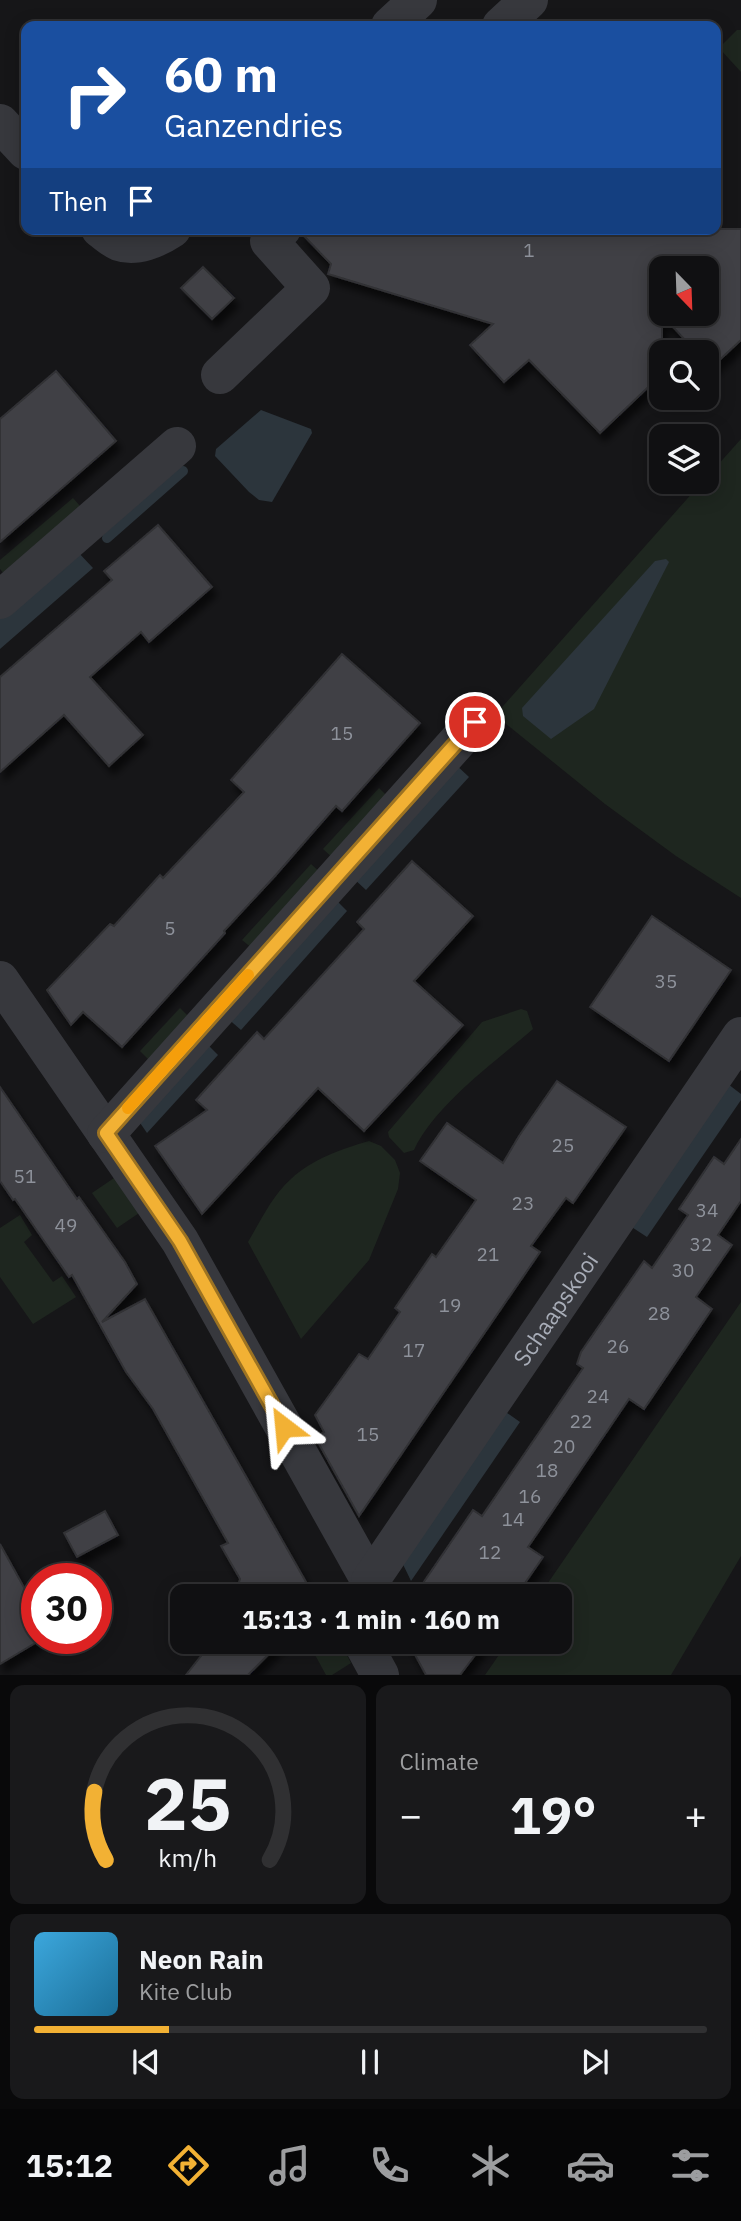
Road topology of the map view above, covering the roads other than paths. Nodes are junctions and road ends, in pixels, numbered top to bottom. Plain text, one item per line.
1 (418, 0) edge
2 (530, 0) edge
3 (395, 21) edge
4 (507, 21) edge
5 (0, 123) edge
6 (21, 146) edge
7 (108, 235) edge
8 (160, 235) edge
9 (276, 235) edge
10 (220, 375) dead end
11 (177, 446) dead end
12 (0, 600) edge
13 (475, 722) dead end
14 (0, 980) edge
15 (741, 1036) edge
16 (106, 1133) junction
17 (368, 1584) edge
18 (373, 1584) edge

1 - 3 street
2 - 4 street
5 - 6 street
7 - 8 street
9 - 10 street
11 - 12 street
13 - 16 street
14 - 16 street
15 - 18 street, Schaapskooi
16 - 17 street

